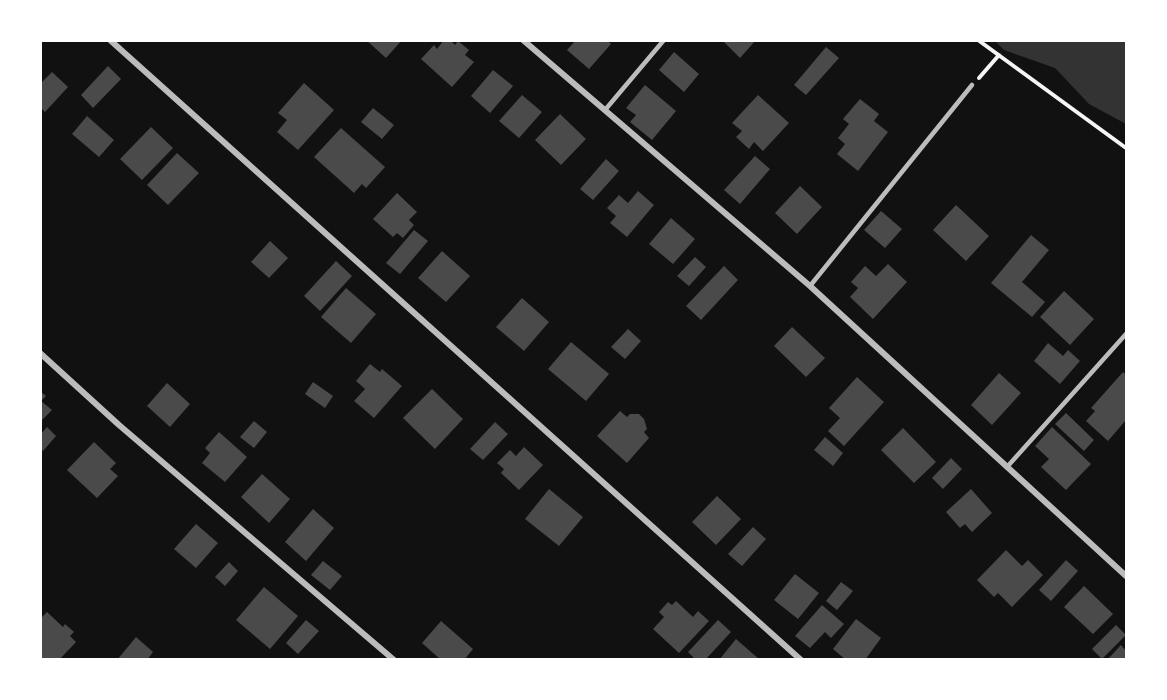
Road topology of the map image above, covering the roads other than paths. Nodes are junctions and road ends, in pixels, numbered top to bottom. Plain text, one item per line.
1 (110, 40) edge
2 (523, 40) edge
3 (664, 40) edge
4 (972, 85) road end
5 (604, 110) junction
6 (810, 286) junction
7 (1126, 334) edge
8 (40, 352) edge
9 (1007, 467) junction
10 (1126, 576) edge
11 (394, 660) edge
12 (801, 660) edge

1 - 12 street
2 - 5 street
3 - 5 lane
4 - 6 lane
5 - 6 street
6 - 9 street
7 - 9 lane
8 - 11 street
9 - 10 street

